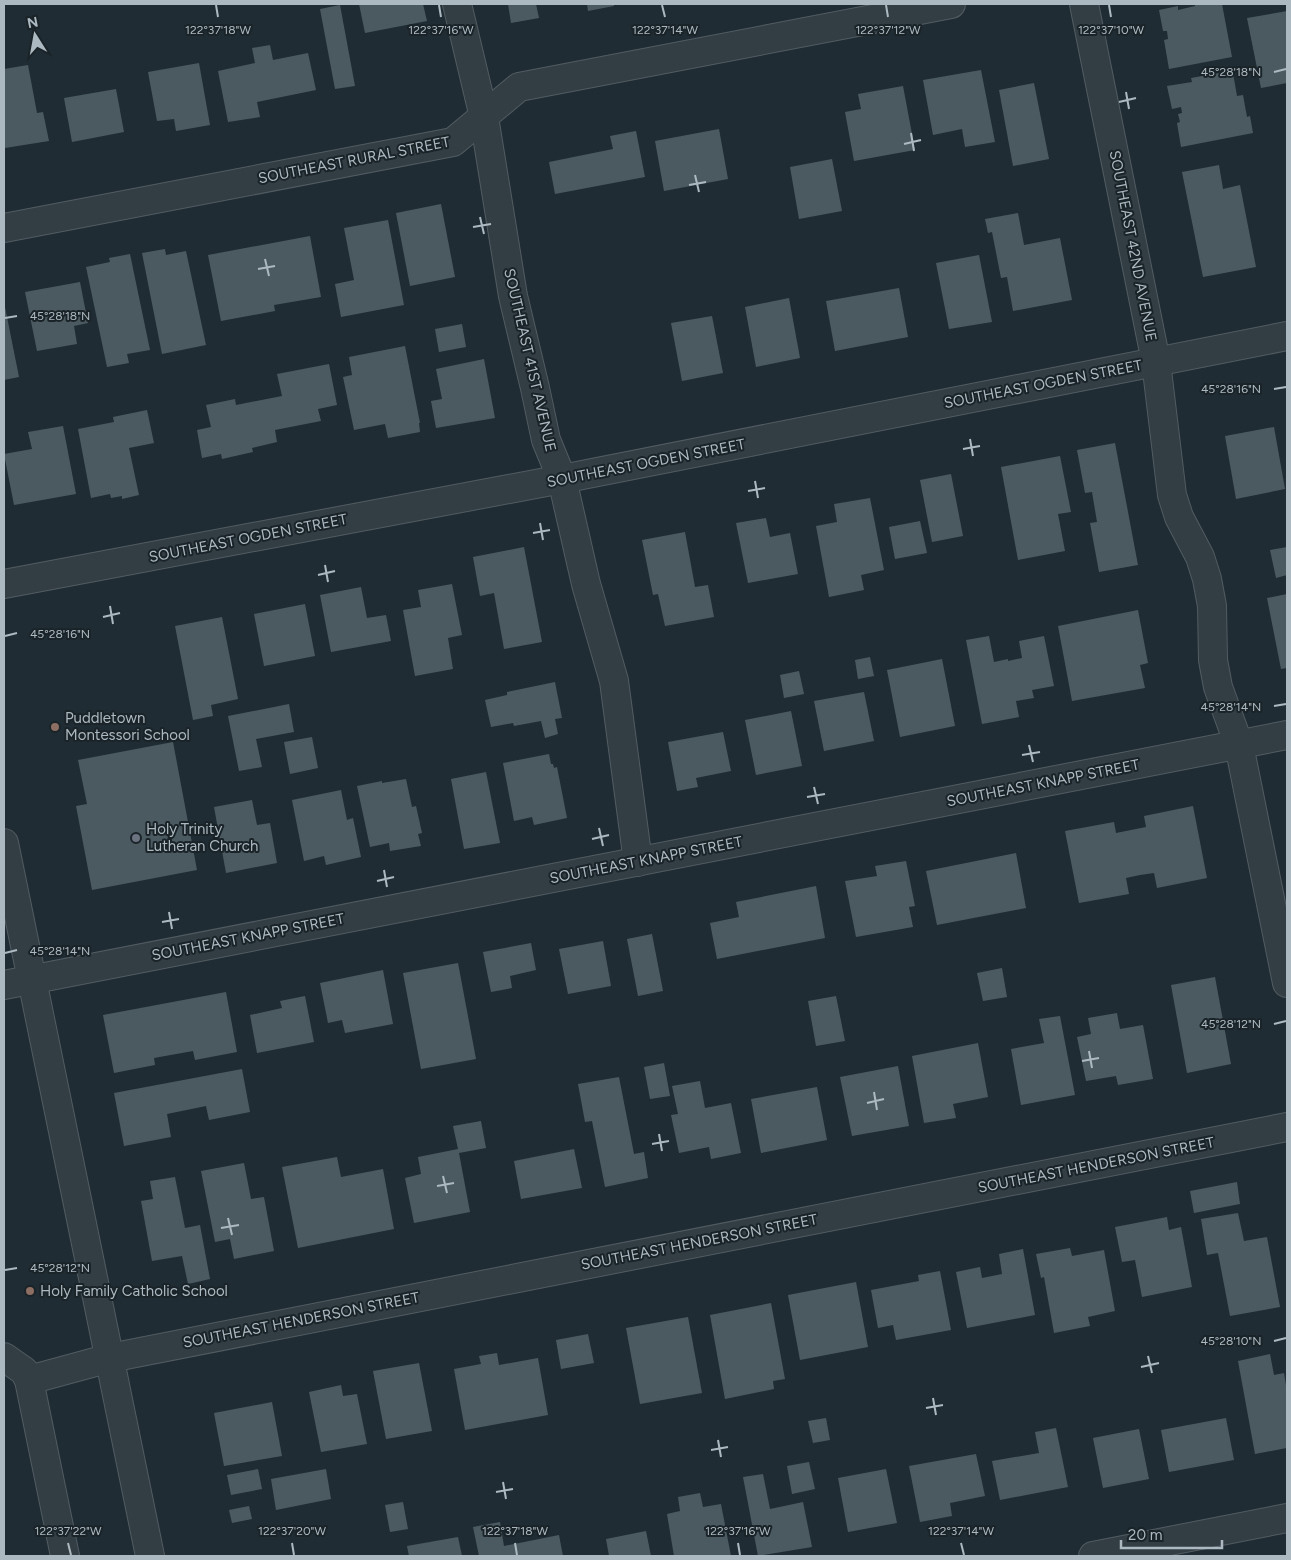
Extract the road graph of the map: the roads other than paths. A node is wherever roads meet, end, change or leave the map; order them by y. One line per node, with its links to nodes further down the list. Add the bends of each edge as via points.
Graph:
1 (456, 4): 4 (street, SOUTHEAST 41ST AVENUE)
2 (951, 4): 4 (street, SOUTHEAST RURAL STREET, via 519,87)
3 (1084, 4): 7 (street, SOUTHEAST 42ND AVENUE)
4 (484, 116): 5 (street, SOUTHEAST RURAL STREET, via 453,142); 8 (street, SOUTHEAST 41ST AVENUE, via 513,296 546,440)
5 (4, 228)
6 (1287, 336): 7 (street, SOUTHEAST OGDEN STREET)
7 (1156, 362): 8 (street, SOUTHEAST OGDEN STREET); 11 (street, SOUTHEAST 42ND AVENUE, via 1172,495 1179,517 1200,557 1206,579 1212,606 1213,660 1218,687)
8 (562, 479): 9 (street, SOUTHEAST OGDEN STREET); 13 (street, SOUTHEAST 41ST AVENUE, via 586,584 614,681)
9 (4, 584)
10 (1287, 735): 11 (street, SOUTHEAST KNAPP STREET)
11 (1239, 745): 13 (street, SOUTHEAST KNAPP STREET); 15 (street, SOUTHEAST 42ND AVENUE)
12 (4, 843): 14 (street)
13 (638, 862): 14 (street, SOUTHEAST KNAPP STREET)
14 (32, 979): 16 (street, SOUTHEAST KNAPP STREET); 19 (street)
15 (1287, 983)
16 (4, 985)
17 (1287, 1127): 19 (street, SOUTHEAST HENDERSON STREET)
18 (4, 1357): 20 (street, via 24,1372)
19 (110, 1358): 20 (street, SOUTHEAST HENDERSON STREET); 23 (street)
20 (29, 1380): 22 (street)
21 (1287, 1518): 24 (street)
22 (65, 1556)
23 (150, 1556)
24 (1093, 1556)

